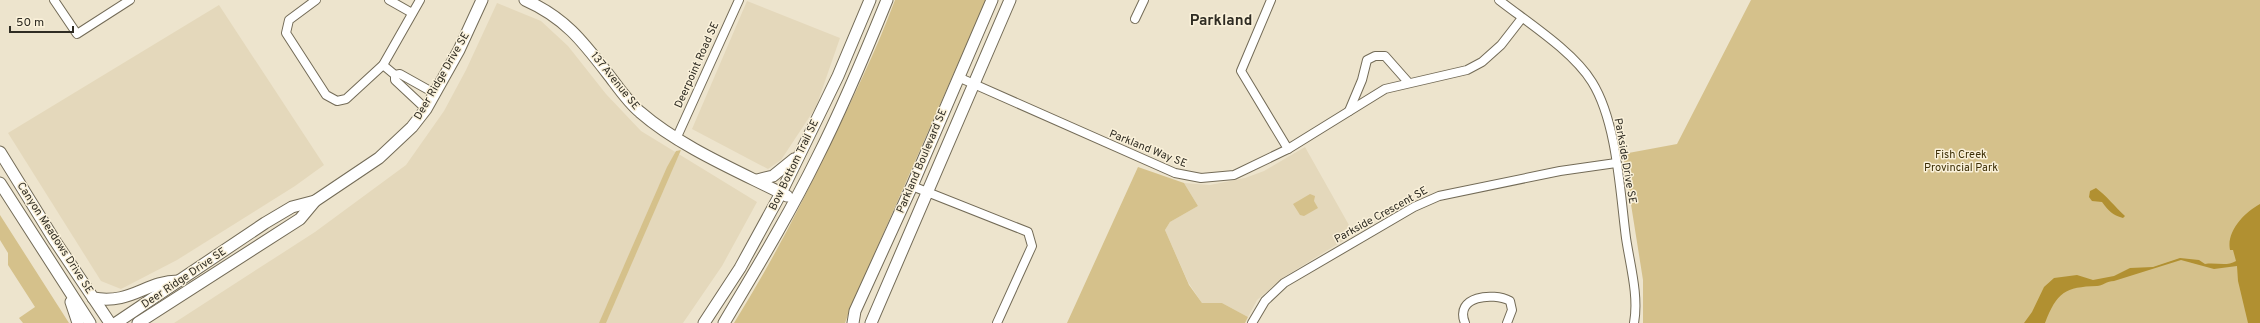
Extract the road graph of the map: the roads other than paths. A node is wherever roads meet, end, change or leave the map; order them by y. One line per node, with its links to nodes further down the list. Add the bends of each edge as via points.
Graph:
1 (54, 0): 2 (street, via 77,34)
2 (130, 0)
3 (316, 0): 19 (street, via 289,20 286,33 326,96 337,101 346,99)
4 (389, 0): 16 (street)
5 (420, 0): 16 (street)
6 (482, 0): 24 (street, Deer Ridge Drive SE, via 459,50)
7 (525, 0): 27 (street, 137 Avenue SE, via 543,8 567,25 639,111)
8 (738, 0): 27 (street, Deerpoint Road SE)
9 (870, 0): 30 (street, Bow Bottom Trail SE, via 838,76)
10 (887, 0): 37 (street, Bow Bottom Trail SE, via 845,101)
11 (992, 0): 21 (street, Parkland Boulevard SE)
12 (1010, 0): 23 (street, Parkland Boulevard SE)
13 (1144, 0): 18 (street)
14 (1271, 0): 28 (street, via 1241,71)
15 (1499, 0): 17 (street, Parkside Drive SE)
16 (412, 13): 19 (street)
17 (1522, 18): 22 (street, Parkland Way SE, via 1501,45 1482,62 1467,70); 31 (street, Parkside Drive SE, via 1576,62 1592,82 1604,108)
18 (1135, 19)
19 (383, 65): 20 (street)
20 (395, 74): 24 (street, via 400,74); 25 (street, via 395,80)
21 (958, 78): 23 (street, Parkland Way SE); 34 (street, Parkland Boulevard SE)
22 (1408, 82): 26 (street, Parkland Way SE, via 1385,89); 26 (street, via 1384,56 1375,56 1367,60)
23 (974, 85): 28 (street, Parkland Way SE, via 1160,168 1189,177 1234,175); 36 (street, Parkland Boulevard SE)
24 (434, 93): 25 (street, Deer Ridge Drive SE)
25 (426, 109): 38 (street, Deer Ridge Drive SE, via 412,127 379,158)
26 (1349, 111): 28 (street, Parkland Way SE)
27 (676, 139): 32 (street, 137 Avenue SE)
28 (1288, 149)
29 (0, 152): 41 (street, Canyon Meadows Drive SE)
30 (799, 154): 32 (street, via 773,176); 35 (street, Bow Bottom Trail SE)
31 (1616, 163): 52 (street, Parkside Crescent SE, via 1560,171 1439,196 1414,207 1284,282 1265,301); 55 (street, Parkside Drive SE, via 1634,292)
32 (757, 180): 35 (street, 137 Avenue SE)
33 (0, 184): 39 (street, Canyon Meadows Drive SE)
34 (912, 186): 36 (street); 49 (street, Parkland Boulevard SE, via 855,311)
35 (781, 193): 37 (street, 137 Avenue SE); 47 (street, Bow Bottom Trail SE, via 740,268)
36 (926, 193): 50 (street, Parkland Boulevard SE); 51 (street, via 1028,232 1032,246)
37 (795, 200): 48 (street, Bow Bottom Trail SE)
38 (315, 201): 40 (street, Deer Ridge Drive SE, via 292,207 278,215); 46 (street, Deer Ridge Drive SE, via 300,219)
39 (58, 273): 42 (street); 43 (street, Canyon Meadows Drive SE)
40 (179, 281): 41 (street, via 166,281 132,296 110,301); 45 (street, Deer Ridge Drive SE)
41 (93, 298): 44 (street, Canyon Meadows Drive SE)
42 (78, 323)
43 (90, 323)
44 (110, 323)
45 (116, 323)
46 (139, 323)
47 (704, 323)
48 (724, 323)
49 (852, 323)
50 (871, 323)
51 (997, 323)
52 (1252, 323)
53 (1465, 323): 54 (street, via 1462,315 1464,307 1470,301 1491,296 1510,301 1512,310)
54 (1507, 323)
55 (1634, 323)

